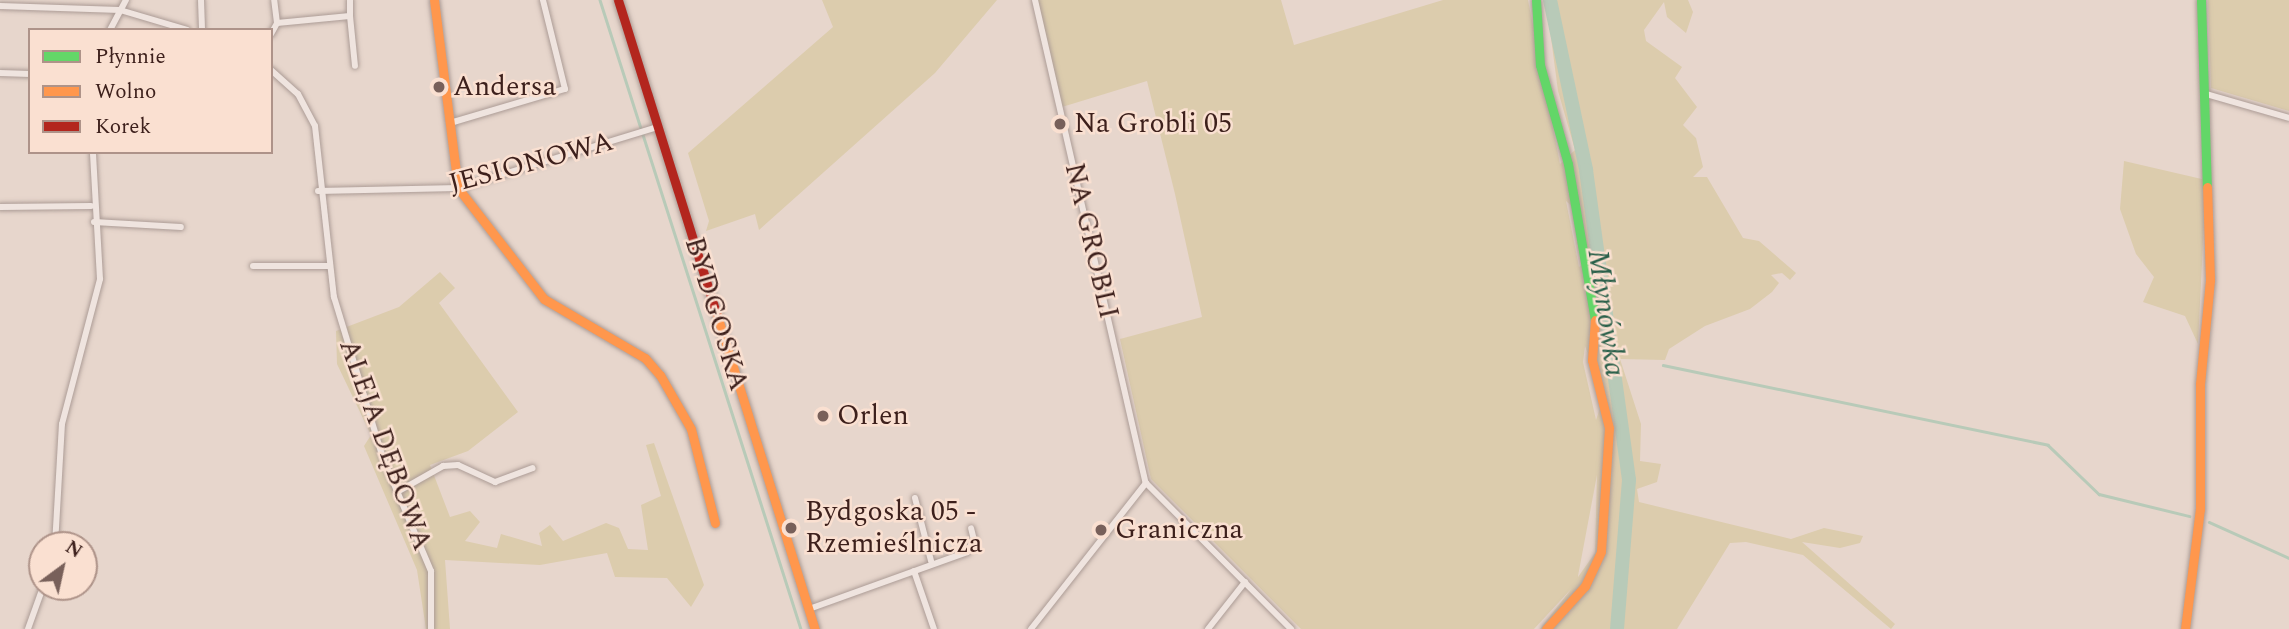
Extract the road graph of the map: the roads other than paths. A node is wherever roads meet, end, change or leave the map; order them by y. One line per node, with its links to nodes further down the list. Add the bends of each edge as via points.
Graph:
1 (126, 0): 12 (street)
2 (201, 0): 17 (street)
3 (274, 0): 14 (street)
4 (350, 0): 13 (street)
5 (434, 0): 25 (street)
6 (543, 0): 25 (street, via 565,89)
7 (618, 0): 26 (street, BYDGOSKA)
8 (1035, 0): 37 (street, NA GROBLI)
9 (1536, 0): 55 (street, via 1540,65 1568,164 1595,319 1592,360 1609,428 1601,551 1585,586)
10 (2201, 0): 23 (street)
11 (0, 6): 12 (street)
12 (120, 10): 15 (street); 16 (street)
13 (351, 16): 14 (street); 19 (street)
14 (277, 23): 18 (street)
15 (111, 28)
16 (180, 28)
17 (202, 28)
18 (273, 30)
19 (355, 66)
20 (273, 72): 29 (street, ALEJA DĘBOWA, via 298,94 313,119)
21 (0, 73): 22 (street)
22 (28, 74)
23 (2206, 94): 24 (street); 56 (street, via 2210,280 2200,384 2200,509)
24 (2289, 118)
25 (450, 123): 28 (street)
26 (657, 127): 28 (street, JESIONOWA); 47 (street, BYDGOSKA)
27 (93, 154): 30 (street)
28 (458, 188): 29 (street, JESIONOWA); 40 (street, via 544,299 645,358 660,375 691,429)
29 (318, 191): 35 (street, ALEJA DĘBOWA)
30 (92, 206): 31 (street); 32 (street)
31 (0, 207)
32 (94, 222): 33 (street); 42 (street, via 100,279 62,424)
33 (181, 227)
34 (253, 266): 35 (street)
35 (328, 266): 38 (street, ALEJA DĘBOWA, via 345,344)
36 (533, 468): 38 (street, via 495,482 458,465 443,466)
37 (1146, 482): 45 (street); 52 (street)
38 (399, 491): 49 (street, ALEJA DĘBOWA, via 431,570)
39 (915, 498): 43 (street)
40 (715, 523)
41 (971, 528): 43 (street, via 974,540 967,552)
42 (56, 531)
43 (931, 561): 44 (street)
44 (914, 571): 47 (street); 51 (street)
45 (1245, 582): 53 (street); 54 (street)
46 (38, 601): 48 (street)
47 (809, 609): 50 (street, BYDGOSKA)
48 (28, 629)
49 (431, 629)
50 (815, 629)
51 (934, 629)
52 (1031, 629)
53 (1208, 629)
54 (1291, 629)
55 (1546, 629)
56 (2185, 629)

